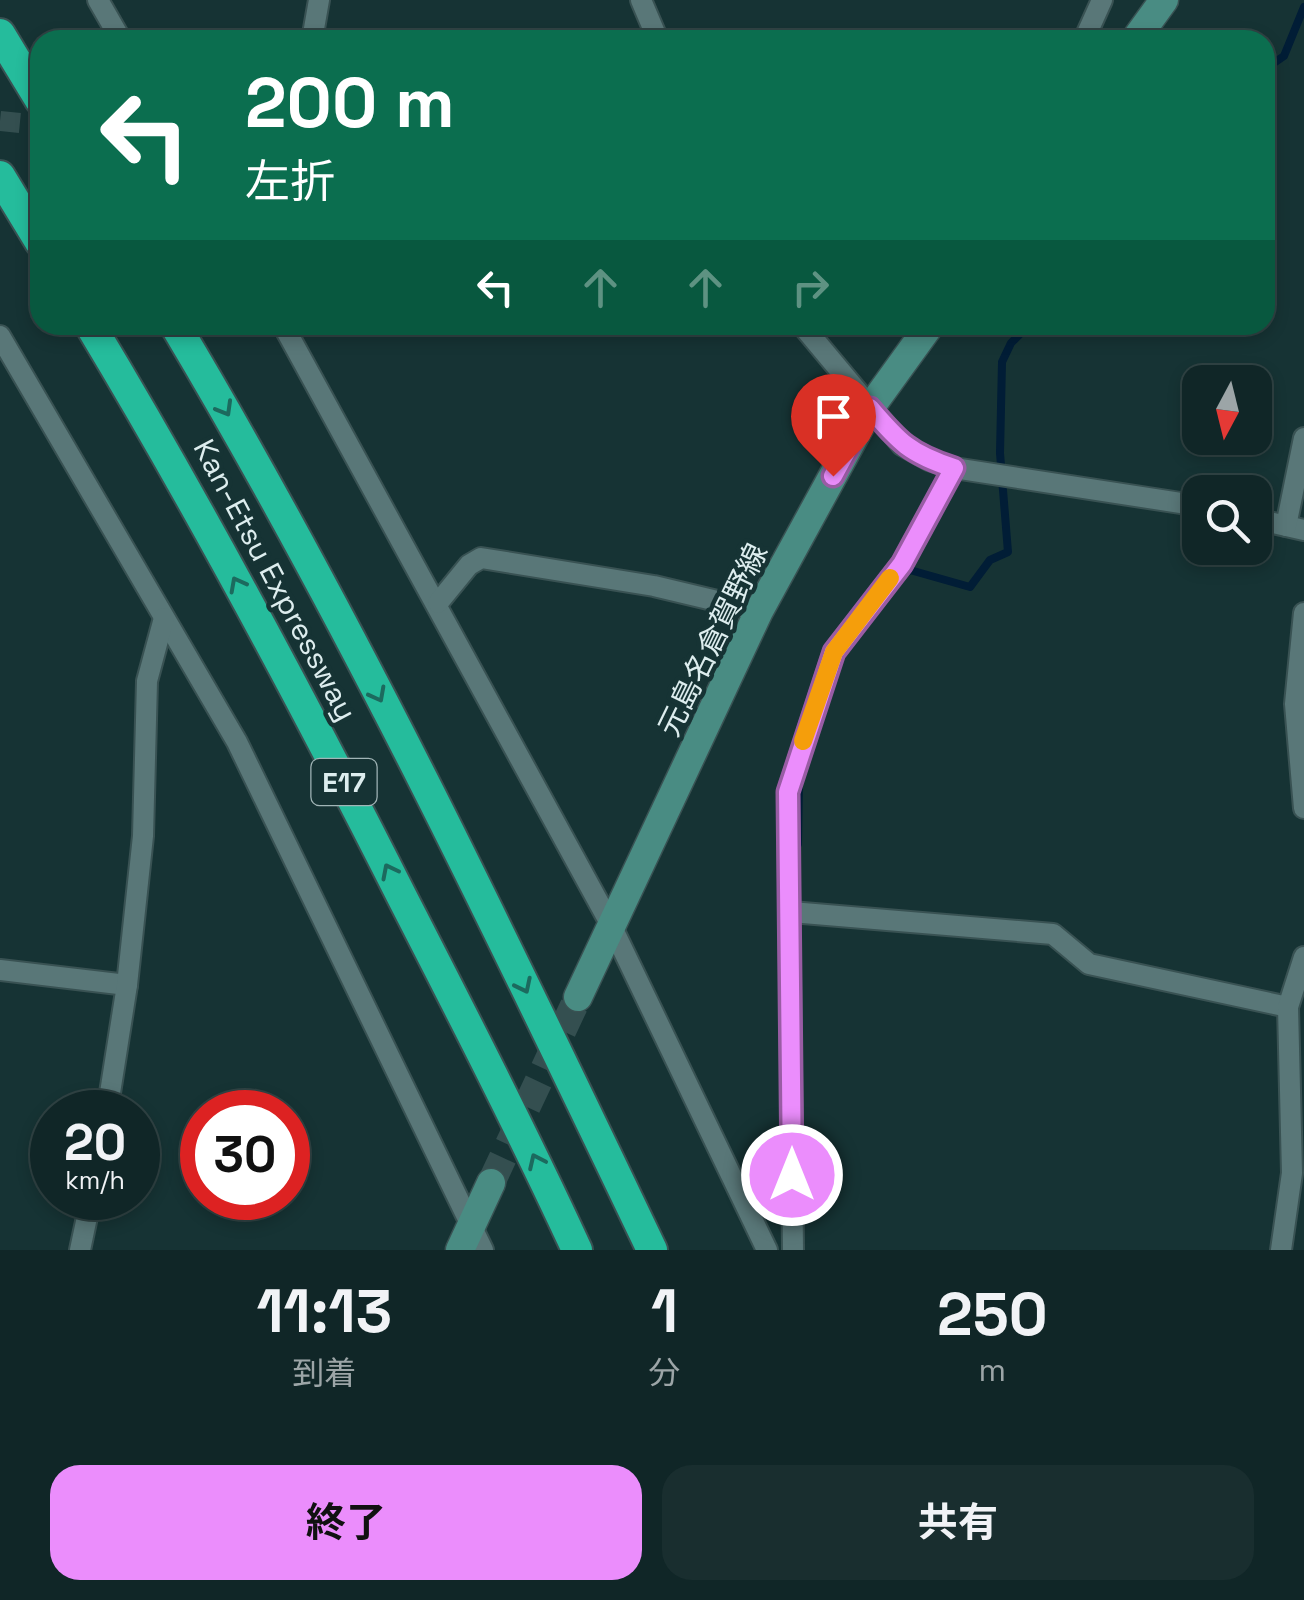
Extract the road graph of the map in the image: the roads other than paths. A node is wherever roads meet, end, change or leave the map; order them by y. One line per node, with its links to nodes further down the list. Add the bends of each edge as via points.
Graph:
1 (98, 0): 6 (street)
2 (319, 0): 7 (street)
3 (641, 0): 8 (street)
4 (1102, 0): 9 (street)
5 (1164, 0): 10 (main road)
6 (115, 30)
7 (314, 30)
8 (654, 30)
9 (1088, 30)
10 (1142, 30)
11 (0, 34): 12 (highway)
12 (30, 84)
13 (0, 176): 14 (highway)
14 (30, 226)
15 (96, 335): 45 (highway, Kan-Etsu Expressway / E17, one-way to 15, via 340,775)
16 (181, 335): 46 (highway, Kan-Etsu Expressway / E17, one-way to 46, via 401,738)
17 (290, 335): 26 (street)
18 (810, 335): 21 (street)
19 (923, 335): 21 (main road, 元島名倉賀野線)
20 (0, 336): 29 (street)
21 (870, 408): 23 (street, via 902,445); 27 (main road, 元島名倉賀野線)
22 (1304, 438): 25 (street)
23 (954, 468): 24 (street); 31 (street, via 902,564 834,652 788,792)
24 (1182, 503)
25 (1295, 528)
26 (438, 603): 27 (street, via 481,558 654,586); 32 (street)
27 (759, 612): 32 (main road, 元島名倉賀野線)
28 (1304, 613): 30 (street, via 1296,704)
29 (164, 618): 35 (street, via 147,681 143,836); 41 (street, via 237,742)
30 (1304, 808)
31 (791, 912): 37 (street, via 1053,934 1090,964); 48 (street)
32 (611, 925): 36 (main road, 元島名倉賀野線); 47 (street)
33 (1304, 957): 37 (street)
34 (0, 970): 35 (street)
35 (127, 985): 38 (street)
36 (578, 997)
37 (1288, 1007): 49 (street, via 1292,1173)
38 (110, 1090)
39 (491, 1183): 41 (main road)
40 (86, 1220): 42 (street)
41 (472, 1224): 43 (main road); 44 (street)
42 (80, 1250)
43 (460, 1250)
44 (483, 1250)
45 (577, 1250)
46 (652, 1250)
47 (767, 1250)
48 (792, 1250)
49 (1281, 1250)

